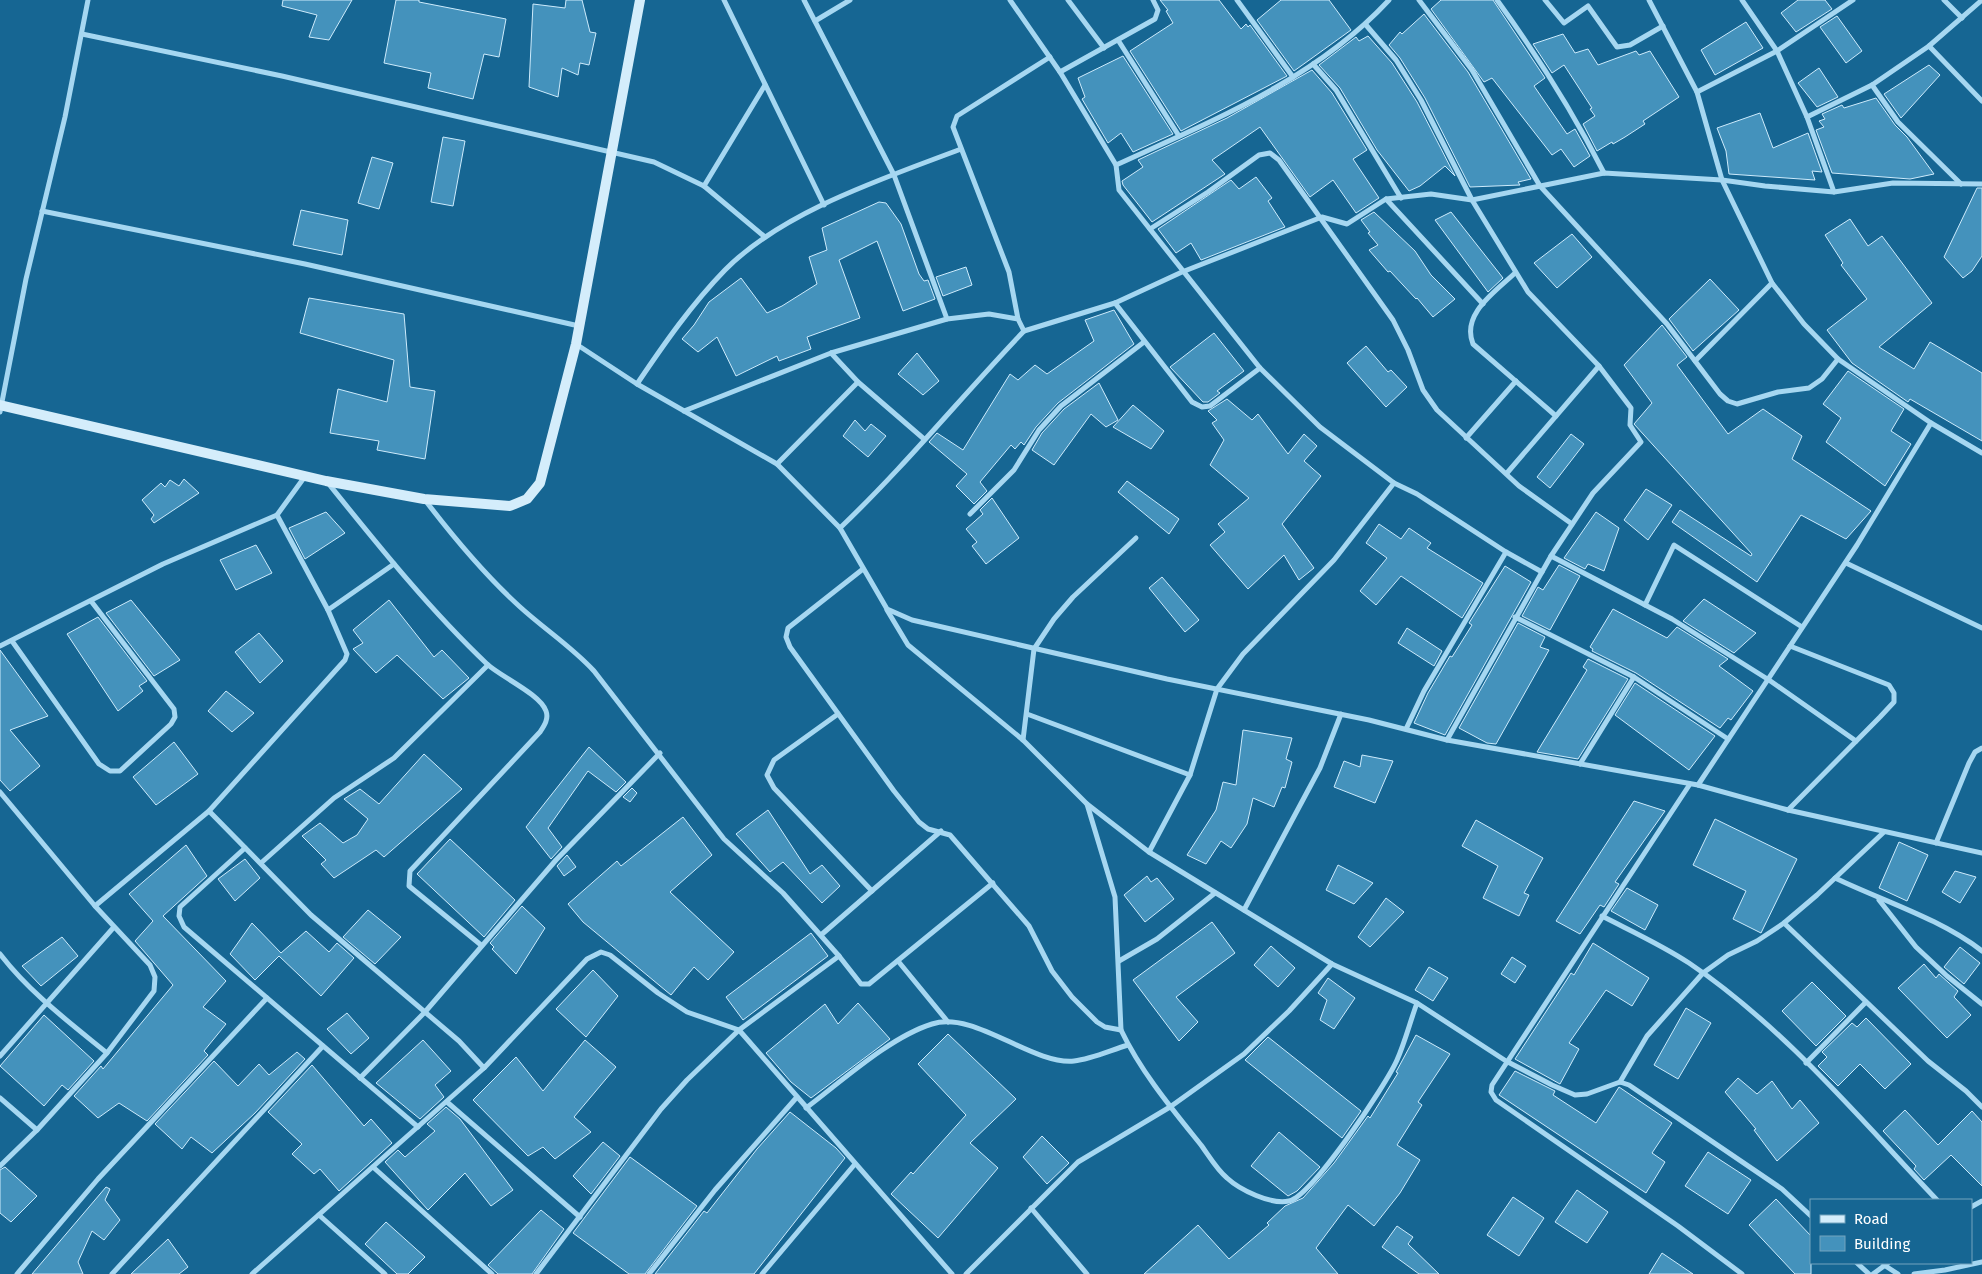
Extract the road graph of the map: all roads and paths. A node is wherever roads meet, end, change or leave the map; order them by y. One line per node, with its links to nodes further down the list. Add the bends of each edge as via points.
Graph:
1 (88, 0): 23 (street)
2 (640, 0): 39 (street)
3 (724, 0): 32 (street)
4 (804, 0): 20 (street)
5 (850, 0): 20 (street)
6 (1010, 0): 28 (street)
7 (1068, 0): 26 (street)
8 (1153, 0): 24 (street, via 1158,10 1155,19)
9 (1237, 0): 31 (street)
10 (1389, 0): 21 (street)
11 (1419, 0): 47 (street, via 1472,70)
12 (1496, 0): 41 (street, via 1545,68)
13 (1545, 0): 22 (street, via 1564,23 1588,6 1617,47 1630,45)
14 (1650, 0): 22 (street)
15 (1742, 0): 27 (street)
16 (1851, 0): 27 (street)
17 (1944, 0): 19 (street)
18 (1981, 4): 19 (street)
19 (1962, 18): 25 (street)
20 (815, 21): 42 (street)
21 (1366, 25): 29 (street); 51 (street, via 1396,60 1421,100)
22 (1663, 26): 34 (street)
23 (82, 34): 39 (street); 53 (street)
24 (1118, 40): 26 (street); 37 (street)
25 (1929, 46): 33 (street); 35 (street)
26 (1104, 48): 30 (street)
27 (1776, 51): 34 (street); 36 (street)
28 (1050, 57): 30 (street); 38 (street, via 957,116 953,126)
29 (1313, 64): 31 (street); 49 (street, via 1336,90)
30 (1060, 72): 40 (street)
31 (1293, 77): 37 (street)
32 (765, 85): 46 (street); 52 (street)
33 (1872, 85): 36 (street); 44 (street, via 1898,122)
34 (1697, 92): 43 (street)
35 (1982, 101)
36 (1807, 117): 48 (street)
37 (1179, 136): 40 (street)
38 (961, 149): 42 (street); 63 (street, via 1009,272)
39 (612, 151): 46 (street, via 654,162); 64 (street)
40 (1116, 165): 55 (street, via 1119,190)
41 (1604, 173): 43 (street); 47 (street)
42 (894, 175): 52 (street); 62 (street)
43 (1722, 180): 48 (street); 59 (street)
44 (1961, 184): 45 (street); 48 (street, via 1894,184)
45 (1982, 184)
46 (704, 186): 56 (street)
47 (1540, 186): 51 (street); 70 (street, via 1667,324)
48 (1834, 192)
49 (1401, 198): 50 (street); 51 (street, via 1431,194)
50 (1386, 199): 54 (street, via 1348,224); 61 (street)
51 (1472, 200): 58 (street)
52 (824, 205): 56 (street)
53 (42, 212): 64 (street, via 306,264); 76 (street)
54 (1322, 217): 55 (street, via 1279,160 1270,153 1259,154); 57 (street); 80 (street, via 1393,320 1423,390 1437,410)
55 (1150, 229): 57 (street)
56 (765, 236): 75 (street, via 726,269 682,320)
57 (1182, 272): 60 (street); 72 (street)
58 (1515, 273): 61 (street); 71 (street, via 1528,292)
59 (1772, 283): 69 (street, via 1804,324); 70 (street)
60 (1115, 303): 65 (street); 66 (street)
61 (1482, 304): 73 (street, via 1471,320 1469,334 1474,344)
62 (947, 319): 63 (street, via 989,314); 68 (street)
63 (1018, 319): 65 (street)
64 (579, 326): 67 (street)
65 (1024, 331): 81 (street)
66 (1144, 342): 72 (street, via 1192,402 1202,407 1210,406); 89 (street, via 1061,406 1040,430 1014,470)
67 (576, 344): 75 (street); 88 (street, via 540,483 527,499 510,506)
68 (832, 353): 74 (street); 77 (street)
69 (1838, 359): 70 (street, via 1822,379 1809,388 1778,392 1738,404 1728,402 1720,394); 79 (street)
70 (1695, 361)
71 (1599, 366): 78 (street); 91 (street, via 1631,408 1630,425 1641,442 1592,493)
72 (1260, 368): 87 (street, via 1320,427)
73 (1516, 381): 78 (street); 80 (street)
74 (858, 382): 81 (street); 83 (street)
75 (637, 384): 77 (street)
76 (1, 408): 85 (street)
77 (684, 410): 83 (street)
78 (1556, 416): 84 (street)
79 (1931, 423): 82 (street); 96 (street)
80 (1466, 438): 84 (street)
81 (924, 439): 92 (street, via 885,485)
82 (1982, 453)
83 (777, 464): 92 (street)
84 (1507, 473): 91 (street, via 1519,486)
85 (307, 475): 86 (street); 90 (street)
86 (326, 481): 88 (street); 97 (street)
87 (1394, 484): 94 (street, via 1417,494); 114 (street, via 1334,560 1243,654)
88 (424, 499): 124 (street, via 462,547 520,607 578,653)
89 (970, 514)
90 (277, 515): 100 (street, via 163,564); 102 (street)
91 (1572, 524): 95 (street)
92 (840, 528): 98 (street)
93 (1136, 538): 110 (street, via 1074,597)
94 (1506, 552): 99 (street); 118 (street, via 1424,691)
95 (1551, 556): 99 (street); 101 (street)
96 (1846, 563): 105 (street); 106 (street)
97 (394, 564): 102 (street); 111 (street)
98 (864, 569): 103 (street); 115 (street, via 788,628 786,637)
99 (1542, 572): 104 (street)
100 (91, 601): 107 (street); 107 (street, via 174,710 171,724 120,770 110,771 99,764)
101 (1645, 605): 105 (street, via 1674,544); 113 (street)
102 (328, 610): 132 (street, via 347,654 345,660)
103 (887, 610): 110 (street, via 912,620); 120 (street, via 908,645)
104 (1515, 617): 112 (street); 121 (street)
105 (1802, 627): 109 (street)
106 (1982, 628)
107 (12, 640): 108 (street)
108 (0, 646)
109 (1790, 646): 113 (street); 122 (street, via 1889,685 1894,693 1894,702)
110 (1034, 649): 114 (street); 116 (street)
111 (488, 665): 139 (street, via 394,758 334,798); 151 (street, via 536,699 546,711 547,721 410,871 408,880 409,886)
112 (1634, 677): 119 (street); 125 (street)
113 (1769, 680): 119 (street); 122 (street)
114 (1217, 689): 117 (street); 126 (street)
115 (838, 714): 133 (street, via 919,822 928,829); 142 (street, via 774,760 767,775 774,788)
116 (1027, 714): 120 (street); 126 (street)
117 (1341, 714): 118 (street); 146 (street, via 1320,768)
118 (1406, 729): 121 (street)
119 (1728, 739): 128 (street)
120 (1024, 740): 130 (street)
121 (1447, 740): 125 (street)
122 (1856, 741): 131 (street)
123 (1982, 748): 135 (street, via 1975,752 1969,763)
124 (660, 753): 150 (street, via 694,804 724,839 783,893); 151 (street, via 556,860)
125 (1580, 764): 127 (street)
126 (1190, 775): 137 (street)
127 (1690, 784): 128 (street); 147 (street)
128 (1698, 785): 131 (street)
129 (0, 792): 145 (street)
130 (1087, 804): 137 (street); 155 (street, via 1115,897)
131 (1788, 810): 134 (street)
132 (209, 811): 136 (street); 145 (street)
133 (941, 831): 141 (street, via 950,835); 142 (street)
134 (1884, 832): 135 (street); 140 (street)
135 (1936, 843): 138 (street)
136 (245, 848): 139 (street); 159 (street, via 180,906 179,916 184,927)
137 (1149, 852): 143 (street)
138 (1982, 853)
139 (261, 863): 164 (street, via 311,915)
140 (1835, 878): 144 (street); 148 (street)
141 (994, 884): 156 (street); 167 (street, via 1029,926 1052,971 1072,997 1097,1022)
142 (872, 891): 150 (street)
143 (1215, 893): 146 (street); 155 (street, via 1157,939)
144 (1878, 898): 152 (street, via 1966,938); 163 (street, via 1916,947)
145 (95, 906): 149 (street)
146 (1244, 910): 157 (street)
147 (1602, 916): 158 (street); 172 (street)
148 (1784, 923): 158 (street); 160 (street)
149 (114, 927): 162 (street); 170 (street, via 150,965 155,977 154,991)
150 (821, 935): 154 (street)
151 (481, 945): 164 (street)
152 (1982, 951)
153 (0, 954): 162 (street)
154 (839, 956): 156 (street, via 865,985); 166 (street)
155 (1119, 960): 167 (street)
156 (898, 961): 165 (street)
157 (1332, 964): 161 (street); 180 (street, via 1244,1054)
158 (1703, 973): 173 (street, via 1766,1024); 176 (street, via 1647,1036)
159 (267, 998): 169 (street); 196 (street, via 98,1179)
160 (1866, 1002): 173 (street); 181 (street)
161 (1417, 1003): 172 (street); 180 (street, via 1396,1061 1371,1104 1353,1131 1292,1200 1278,1202 1248,1191 1226,1178)
162 (47, 1004): 170 (street); 171 (street)
163 (1982, 1004)
164 (425, 1012): 174 (street); 175 (street)
165 (948, 1022): 168 (street, via 1049,1058 1073,1061); 182 (street, via 934,1023 902,1037)
166 (739, 1030): 174 (street, via 687,1012 610,955 601,952 587,959); 177 (street); 192 (street, via 661,1109)
167 (1121, 1030): 168 (street)
168 (1128, 1045): 180 (street)
169 (323, 1046): 175 (street); 197 (street)
170 (107, 1053): 184 (street)
171 (0, 1056)
172 (1506, 1062): 176 (street, via 1575,1095); 207 (street, via 1492,1085 1491,1092 1496,1100)
173 (1806, 1063): 188 (street)
174 (484, 1068): 179 (street)
175 (360, 1078): 183 (street)
176 (1620, 1082): 191 (street, via 1630,1085 1750,1166)
177 (797, 1097): 182 (street); 202 (street, via 715,1190)
178 (0, 1098): 184 (street)
179 (447, 1102): 183 (street); 192 (street)
180 (1170, 1107): 189 (street, via 1078,1162)
181 (1982, 1107)
182 (806, 1108): 185 (street)
183 (418, 1127): 187 (street)
184 (37, 1130): 186 (street)
185 (855, 1164): 203 (street); 204 (street)
186 (0, 1166)
187 (373, 1167): 190 (street); 200 (street)
188 (1936, 1199)
189 (1031, 1208): 205 (street); 206 (street)
190 (319, 1215): 198 (street); 199 (street)
191 (1810, 1215)
192 (580, 1217): 201 (street)
193 (1982, 1262): 211 (street)
194 (1858, 1264): 208 (street)
195 (1886, 1264): 209 (street); 210 (street)
196 (17, 1274)
197 (112, 1274)
198 (252, 1274)
199 (386, 1274)
200 (492, 1274)
201 (536, 1274)
202 (649, 1274)
203 (762, 1274)
204 (952, 1274)
205 (966, 1274)
206 (1087, 1274)
207 (1742, 1274)
208 (1869, 1274)
209 (1873, 1274)
210 (1898, 1274)
211 (1914, 1274)

